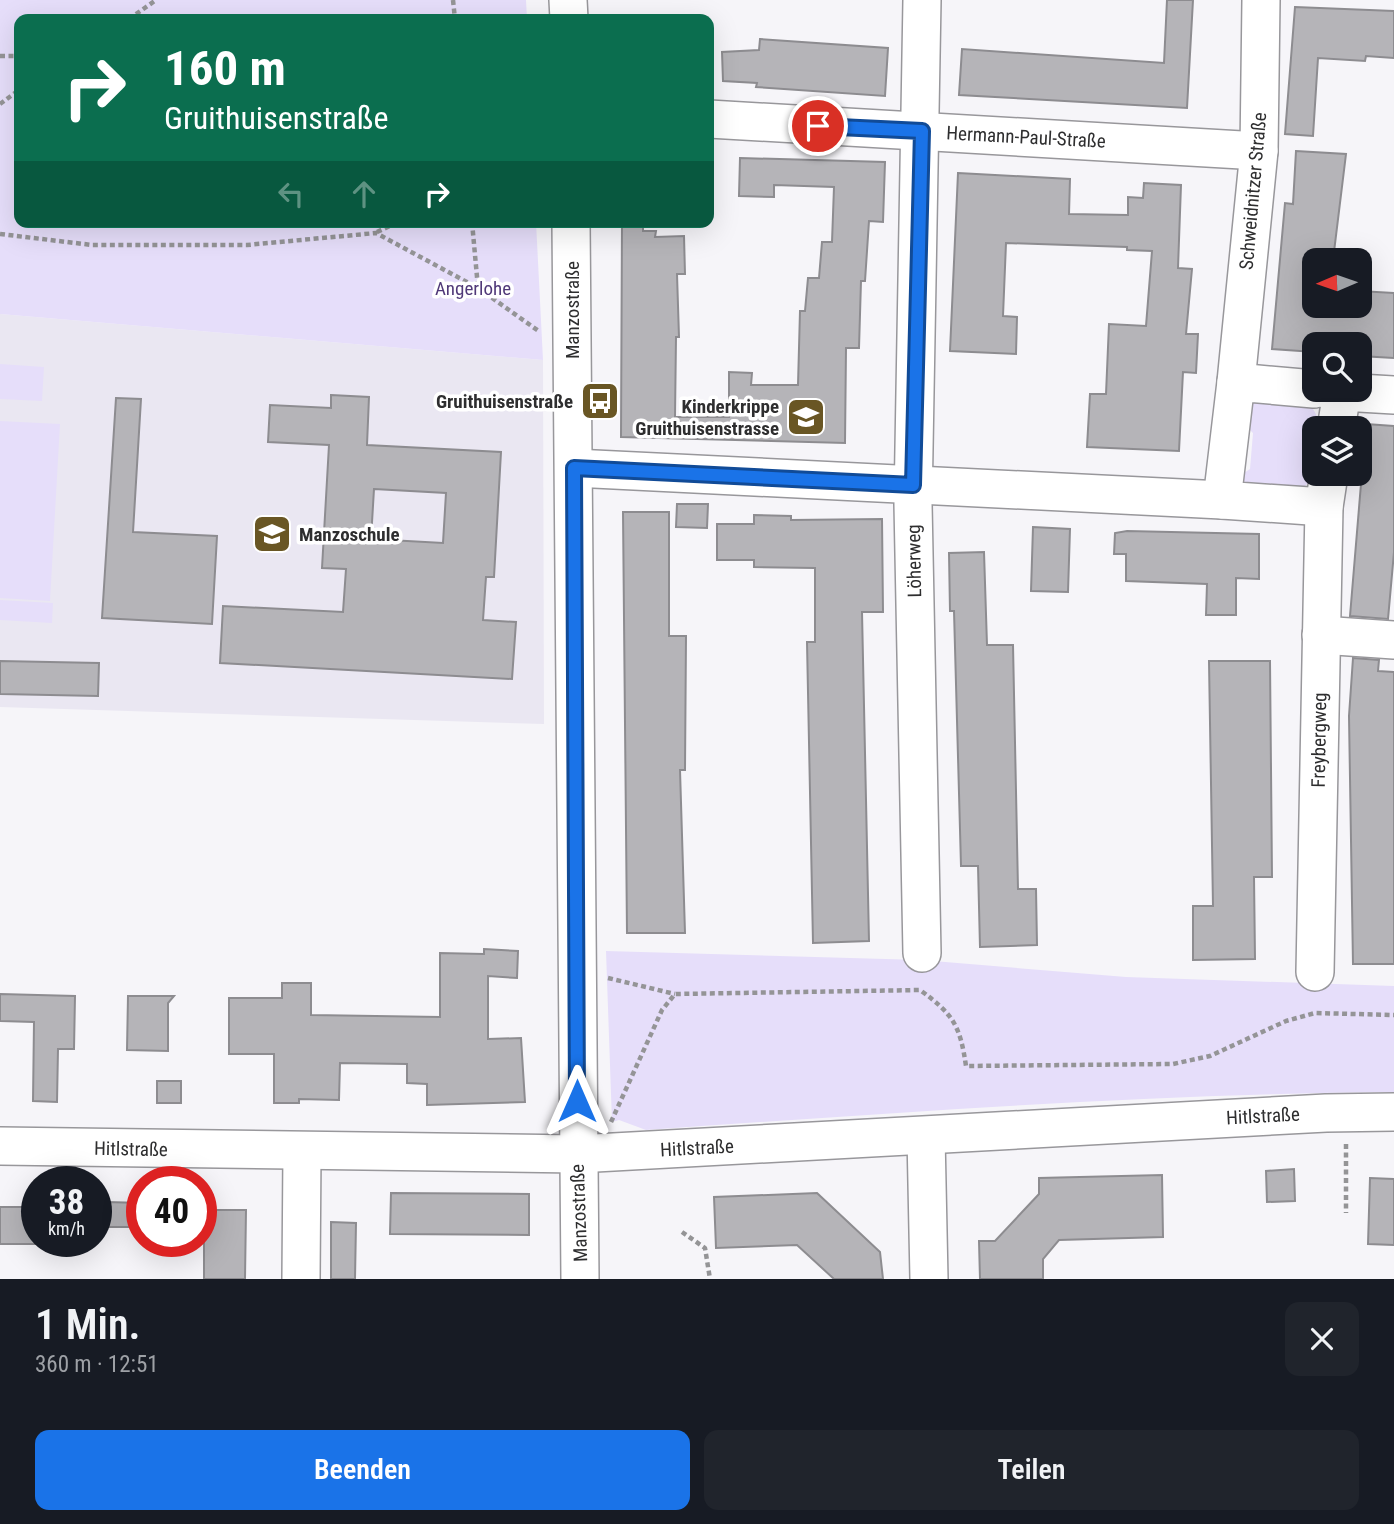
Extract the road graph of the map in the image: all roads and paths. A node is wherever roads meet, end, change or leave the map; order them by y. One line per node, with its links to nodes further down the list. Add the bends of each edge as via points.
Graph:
1 (156, 0): 4 (path)
2 (922, 0): 6 (street, Löherweg)
3 (1261, 0): 7 (street, Schweidnitzer Straße)
4 (137, 14)
5 (714, 119): 6 (street, Hermann-Paul-Straße)
6 (922, 131): 7 (street, Hermann-Paul-Straße); 20 (street, Löherweg)
7 (1259, 151): 15 (street, Schweidnitzer Straße)
8 (386, 228): 11 (path)
9 (473, 228): 13 (path)
10 (572, 228): 14 (street, Manzostraße)
11 (376, 233): 12 (path, via 247,245 92,246); 13 (path)
12 (0, 234)
13 (478, 288): 14 (path)
14 (572, 354): 19 (street, Manzostraße)
15 (1236, 382): 16 (street); 22 (street, Schweidnitzer Straße)
16 (1302, 388)
17 (1372, 393): 18 (street)
18 (1394, 395)
19 (574, 468): 20 (street); 36 (street, Manzostraße)
20 (913, 485): 22 (street); 25 (street, Löherweg)
21 (1326, 491): 22 (street); 23 (street, Freybergweg)
22 (1222, 500)
23 (1321, 635): 24 (street); 26 (street, Freybergweg)
24 (1394, 640)
25 (922, 953)
26 (1315, 972)
27 (598, 976): 28 (path)
28 (676, 994): 29 (path, via 920,990 947,1010 961,1034 966,1066 1173,1064 1210,1056 1286,1021 1315,1013); 32 (path, via 662,1010 612,1122)
29 (1394, 1015)
30 (1394, 1112): 31 (street, Hitlstraße)
31 (1345, 1113): 33 (street, Hitlstraße); 37 (path)
32 (599, 1126)
33 (926, 1136): 36 (street, Hitlstraße); 42 (street)
34 (0, 1146): 35 (street, Hitlstraße)
35 (302, 1152): 36 (street, Hitlstraße); 39 (street)
36 (577, 1154): 40 (street, Manzostraße)
37 (1346, 1213)
38 (682, 1232): 41 (path, via 705,1248)
39 (301, 1279)
40 (580, 1279)
41 (710, 1279)
42 (929, 1279)

